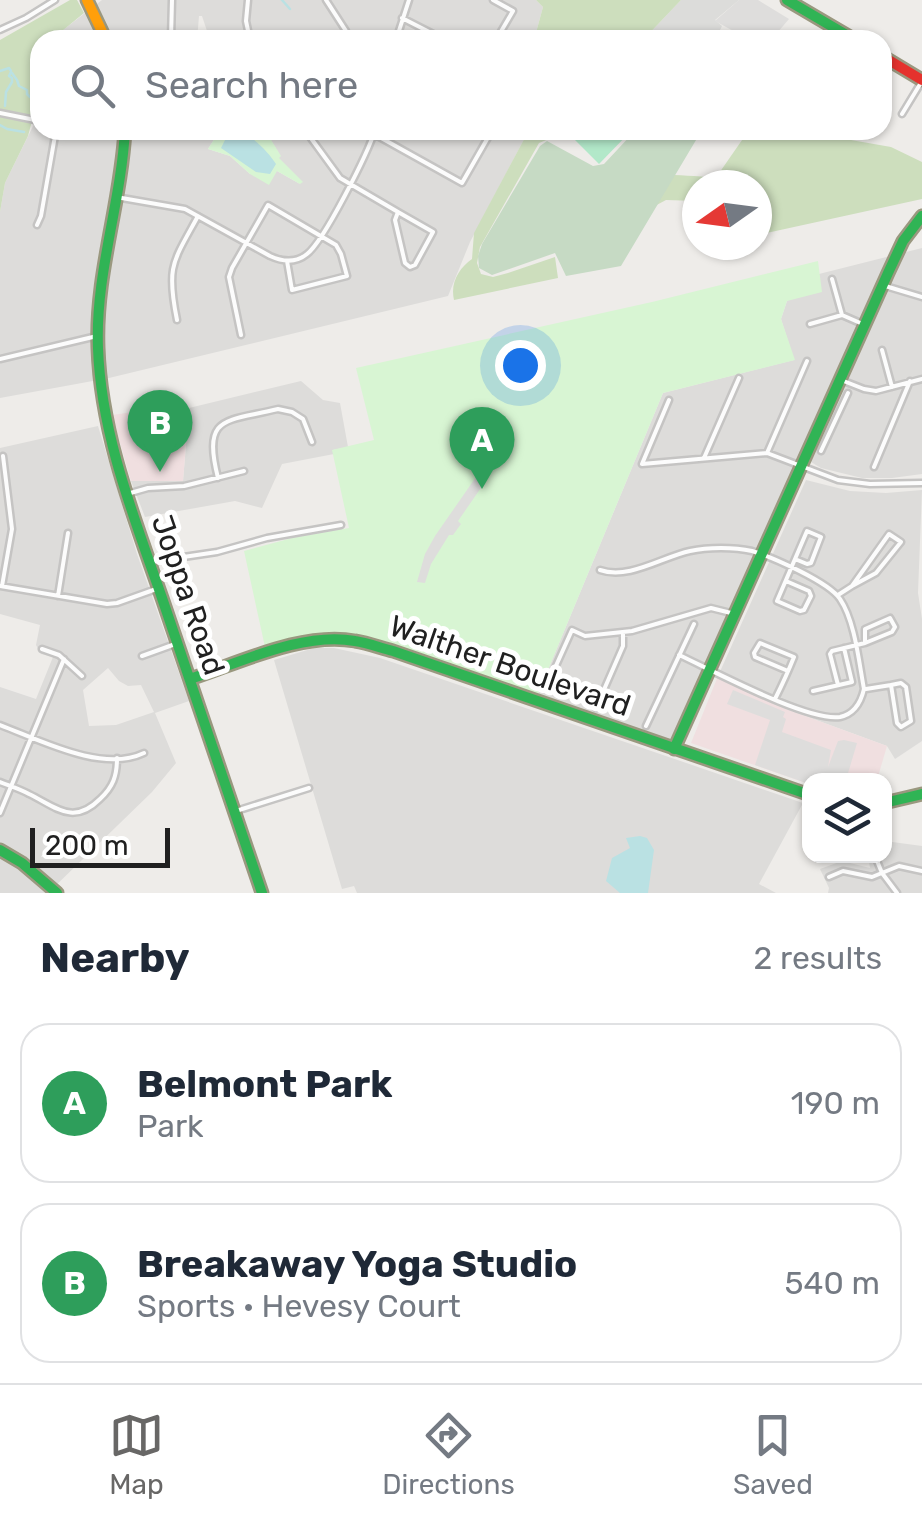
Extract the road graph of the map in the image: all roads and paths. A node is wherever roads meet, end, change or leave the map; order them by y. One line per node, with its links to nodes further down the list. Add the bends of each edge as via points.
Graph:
1 (55, 0): 11 (street)
2 (87, 0): 12 (main road)
3 (164, 0): 9 (street)
4 (248, 0): 14 (street)
5 (326, 0): 15 (street)
6 (409, 0): 10 (street)
7 (493, 0): 18 (street, via 513,11)
8 (787, 0): 19 (main road)
9 (172, 3): 13 (street)
10 (402, 18): 16 (street); 17 (street)
11 (0, 30)
12 (101, 30)
13 (171, 30)
14 (248, 30)
15 (345, 30)
16 (399, 30)
17 (425, 30)
18 (502, 30)
19 (838, 30)
20 (892, 62): 21 (main road)
21 (922, 81): 23 (street)
22 (0, 113): 24 (street)
23 (902, 114)
24 (30, 119)
25 (54, 140): 36 (street)
26 (124, 140): 32 (main road, Joppa Road)
27 (311, 140): 31 (street, via 332,172)
28 (371, 140): 31 (street)
29 (388, 140): 30 (street, via 462,183)
30 (487, 140)
31 (350, 184): 33 (street); 37 (street)
32 (116, 197): 34 (street); 48 (main road, Joppa Road)
33 (398, 212): 33 (street, via 433,232 414,266 405,263)
34 (198, 216): 38 (street); 44 (street, via 172,270)
35 (922, 216): 41 (main road)
36 (36, 224)
37 (321, 235): 38 (street, via 268,205); 39 (street, via 305,256); 39 (street, via 339,250 347,276 292,290)
38 (246, 243): 39 (street); 47 (street, via 229,277)
39 (287, 261)
40 (832, 279): 43 (street)
41 (882, 285): 42 (street); 46 (main road)
42 (922, 297)
43 (842, 315): 45 (street); 46 (street)
44 (177, 320)
45 (810, 324)
46 (865, 325): 54 (main road)
47 (240, 335)
48 (97, 336): 50 (street); 70 (main road, Joppa Road, via 108,429)
49 (882, 350): 56 (street)
50 (0, 359)
51 (807, 361): 62 (street)
52 (739, 378): 64 (street)
53 (922, 379): 55 (street)
54 (840, 380): 56 (street, via 873,392); 59 (main road)
55 (910, 381): 56 (street); 65 (street)
56 (892, 386)
57 (848, 393): 59 (street)
58 (668, 400): 64 (street, via 642,464)
59 (826, 426): 61 (street); 66 (main road)
60 (312, 442): 68 (street, via 302,419 285,410 226,422 212,441)
61 (822, 450)
62 (767, 453): 64 (street); 66 (street)
63 (3, 456): 79 (street, via 12,529)
64 (704, 458)
65 (874, 467)
66 (800, 468): 69 (street, via 858,483); 73 (main road)
67 (244, 471): 68 (street)
68 (218, 478): 70 (street)
69 (922, 482)
70 (127, 494): 75 (main road, Joppa Road)
71 (341, 525): 75 (street)
72 (68, 533): 82 (street)
73 (762, 554): 76 (street); 77 (street, via 696,550 628,570); 84 (main road)
74 (795, 559): 74 (street, via 811,563 821,537 807,531); 76 (street)
75 (150, 562): 81 (main road, Joppa Road)
76 (791, 568): 78 (street); 83 (street)
77 (600, 570)
78 (786, 581): 78 (street, via 778,601 804,610 809,591)
79 (1, 586): 82 (street)
80 (852, 586): 80 (street, via 876,574 901,542 889,534); 83 (street)
81 (159, 588): 82 (street, via 113,604); 87 (main road, Joppa Road)
82 (58, 596)
83 (838, 596): 89 (street)
84 (735, 614): 86 (street, via 711,608); 95 (main road)
85 (694, 624): 92 (street)
86 (623, 632): 101 (street, via 584,636 572,630); 105 (street)
87 (178, 643): 93 (street); 98 (main road, Joppa Road)
88 (865, 644): 88 (street, via 892,632 891,619 865,630); 89 (street)
89 (855, 646): 90 (street); 102 (street)
90 (844, 648): 100 (street, via 830,654); 100 (street, via 852,682)
91 (42, 650): 94 (street)
92 (680, 655): 95 (street); 107 (street)
93 (142, 656)
94 (64, 659): 97 (street); 108 (street)
95 (710, 669): 104 (street); 109 (main road)
96 (788, 671): 96 (street, via 794,658 757,646 756,657); 104 (street)
97 (82, 676)
98 (190, 679): 109 (main road, Walther Boulevard, via 298,644 353,640); 118 (main road, Joppa Road)
99 (891, 684): 99 (street, via 897,723 903,727 912,721 906,687); 102 (street)
100 (838, 686): 103 (street)
101 (546, 688)
102 (864, 689): 104 (street, via 858,705 839,717)
103 (813, 691)
104 (774, 700)
105 (596, 708)
106 (0, 724): 108 (street)
107 (646, 726)
108 (31, 737): 111 (street, via 74,754); 113 (street)
109 (674, 749): 115 (main road, Walther Boulevard)
110 (144, 753): 111 (street)
111 (118, 758): 113 (street, via 109,790 80,812 65,812)
112 (0, 782): 113 (street)
113 (11, 786): 119 (street)
114 (310, 788): 118 (street)
115 (802, 792)
116 (922, 794): 117 (main road)
117 (892, 801)
118 (236, 811): 126 (main road, Joppa Road)
119 (0, 813)
120 (0, 850): 125 (main road)
121 (878, 863): 123 (street)
122 (922, 872): 123 (street, via 899,866)
123 (882, 873): 124 (street); 127 (street)
124 (830, 877)
125 (57, 893)
126 (262, 893)
127 (896, 893)

